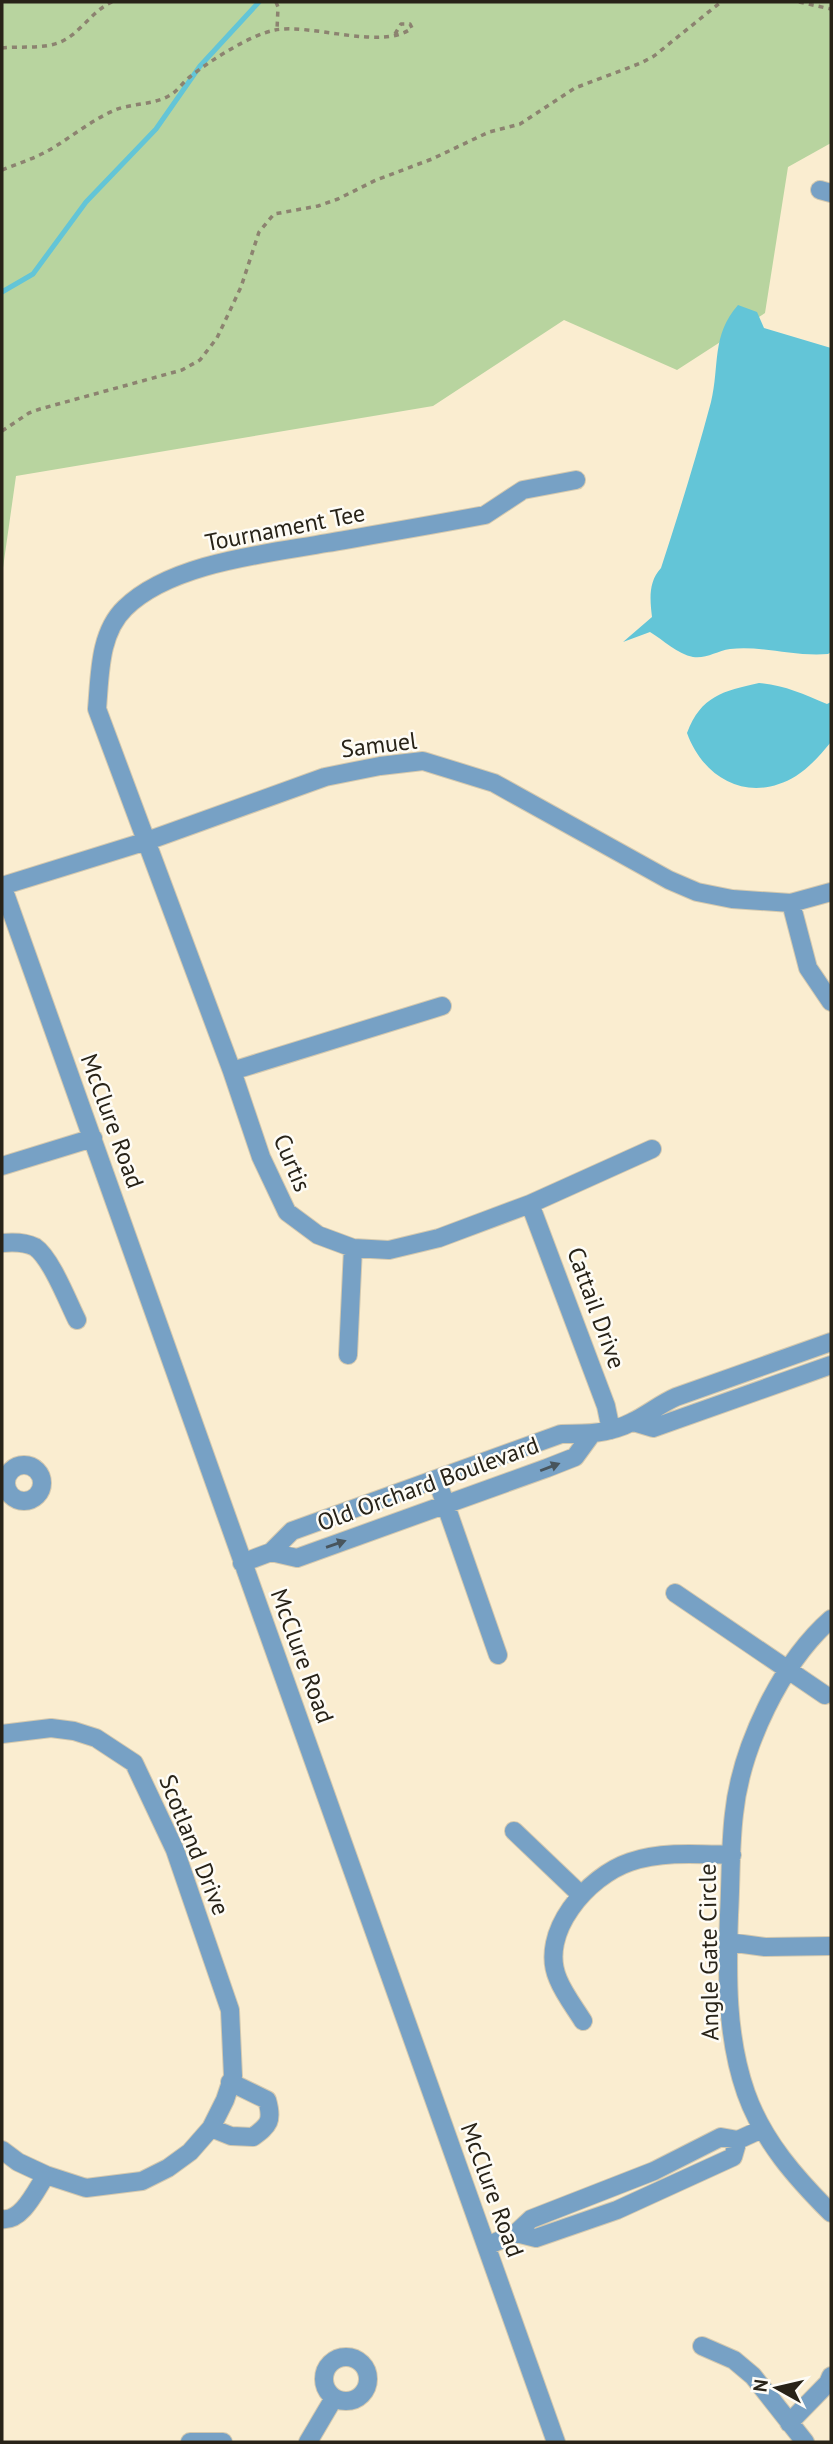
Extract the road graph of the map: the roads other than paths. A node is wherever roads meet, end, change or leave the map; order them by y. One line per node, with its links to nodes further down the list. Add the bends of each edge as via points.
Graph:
1 (576, 480): 2 (street, Tournament Tee, via 523,491 485,515 215,563 154,587 124,608 101,655 97,709)
2 (147, 841): 3 (street, Samuel); 5 (street, Samuel, via 325,777 423,761 494,783 697,892); 8 (street, Curtis)
3 (2, 886): 9 (street, McClure Road)
4 (831, 892): 5 (street, Samuel)
5 (791, 903): 6 (street, via 808,968)
6 (831, 1002)
7 (442, 1006): 8 (street)
8 (232, 1071): 14 (street, Curtis, via 261,1157 287,1212 318,1235)
9 (93, 1138): 11 (street); 25 (street, McClure Road)
10 (652, 1149): 12 (street, Curtis)
11 (2, 1166)
12 (530, 1204): 14 (street, Curtis, via 439,1238 389,1250); 20 (street, Cattail Drive)
13 (2, 1243): 15 (street, via 34,1247 45,1258)
14 (353, 1248): 17 (street)
15 (77, 1320)
16 (831, 1342): 19 (street, Old Orchard Boulevard, via 676,1397)
17 (348, 1355)
18 (831, 1365): 19 (street, Old Orchard Boulevard, via 653,1428)
19 (633, 1422): 20 (street, Old Orchard Boulevard)
20 (611, 1430): 21 (street, Old Orchard Boulevard)
21 (591, 1435): 22 (street, Old Orchard Boulevard, via 561,1434); 23 (street, Old Orchard Boulevard, one-way to 21, via 575,1457)
22 (437, 1480): 23 (street); 24 (street, Old Orchard Boulevard, via 292,1531)
23 (446, 1505): 24 (street, Old Orchard Boulevard, one-way to 23, via 297,1558); 28 (street)
24 (271, 1552): 25 (street, Old Orchard Boulevard)
25 (243, 1563): 45 (street, McClure Road)
26 (676, 1593): 29 (street)
27 (831, 1619): 29 (street, Angle Gate Circle)
28 (498, 1655)
29 (788, 1670): 30 (street); 33 (street, Angle Gate Circle, via 765,1712 741,1777)
30 (825, 1695)
31 (2, 1734): 38 (street, Scotland Drive, via 51,1728 74,1731 96,1738 134,1763 175,1850 230,2010)
32 (514, 1831): 34 (street)
33 (732, 1855): 34 (street, via 628,1862); 35 (street, Angle Gate Circle)
34 (580, 1894): 37 (street, via 561,1923 554,1947 557,1977)
35 (728, 1942): 36 (street, via 765,1947); 40 (street, Angle Gate Circle, via 735,2055)
36 (831, 1946)
37 (583, 2021)
38 (230, 2082): 39 (street, Scotland Drive); 39 (street, via 267,2100 271,2114 267,2127 253,2137 231,2136)
39 (211, 2128): 42 (street, Scotland Drive, via 190,2152 142,2181 86,2188)
40 (762, 2129): 43 (street, Angle Gate Circle, via 795,2177); 45 (street, via 738,2140 721,2137 654,2171 531,2219 516,2233)
41 (2, 2150): 42 (street, Scotland Drive)
42 (46, 2175): 44 (street, via 18,2214)
43 (831, 2213)
44 (2, 2218)
45 (487, 2246): 53 (street, McClure Road)
46 (702, 2346): 49 (street, via 734,2360 754,2376)
47 (831, 2376): 49 (street)
48 (334, 2398): 52 (street)
49 (789, 2423): 54 (street)
50 (190, 2442): 51 (street)
51 (223, 2442)
52 (308, 2442)
53 (556, 2442)
54 (804, 2442)

